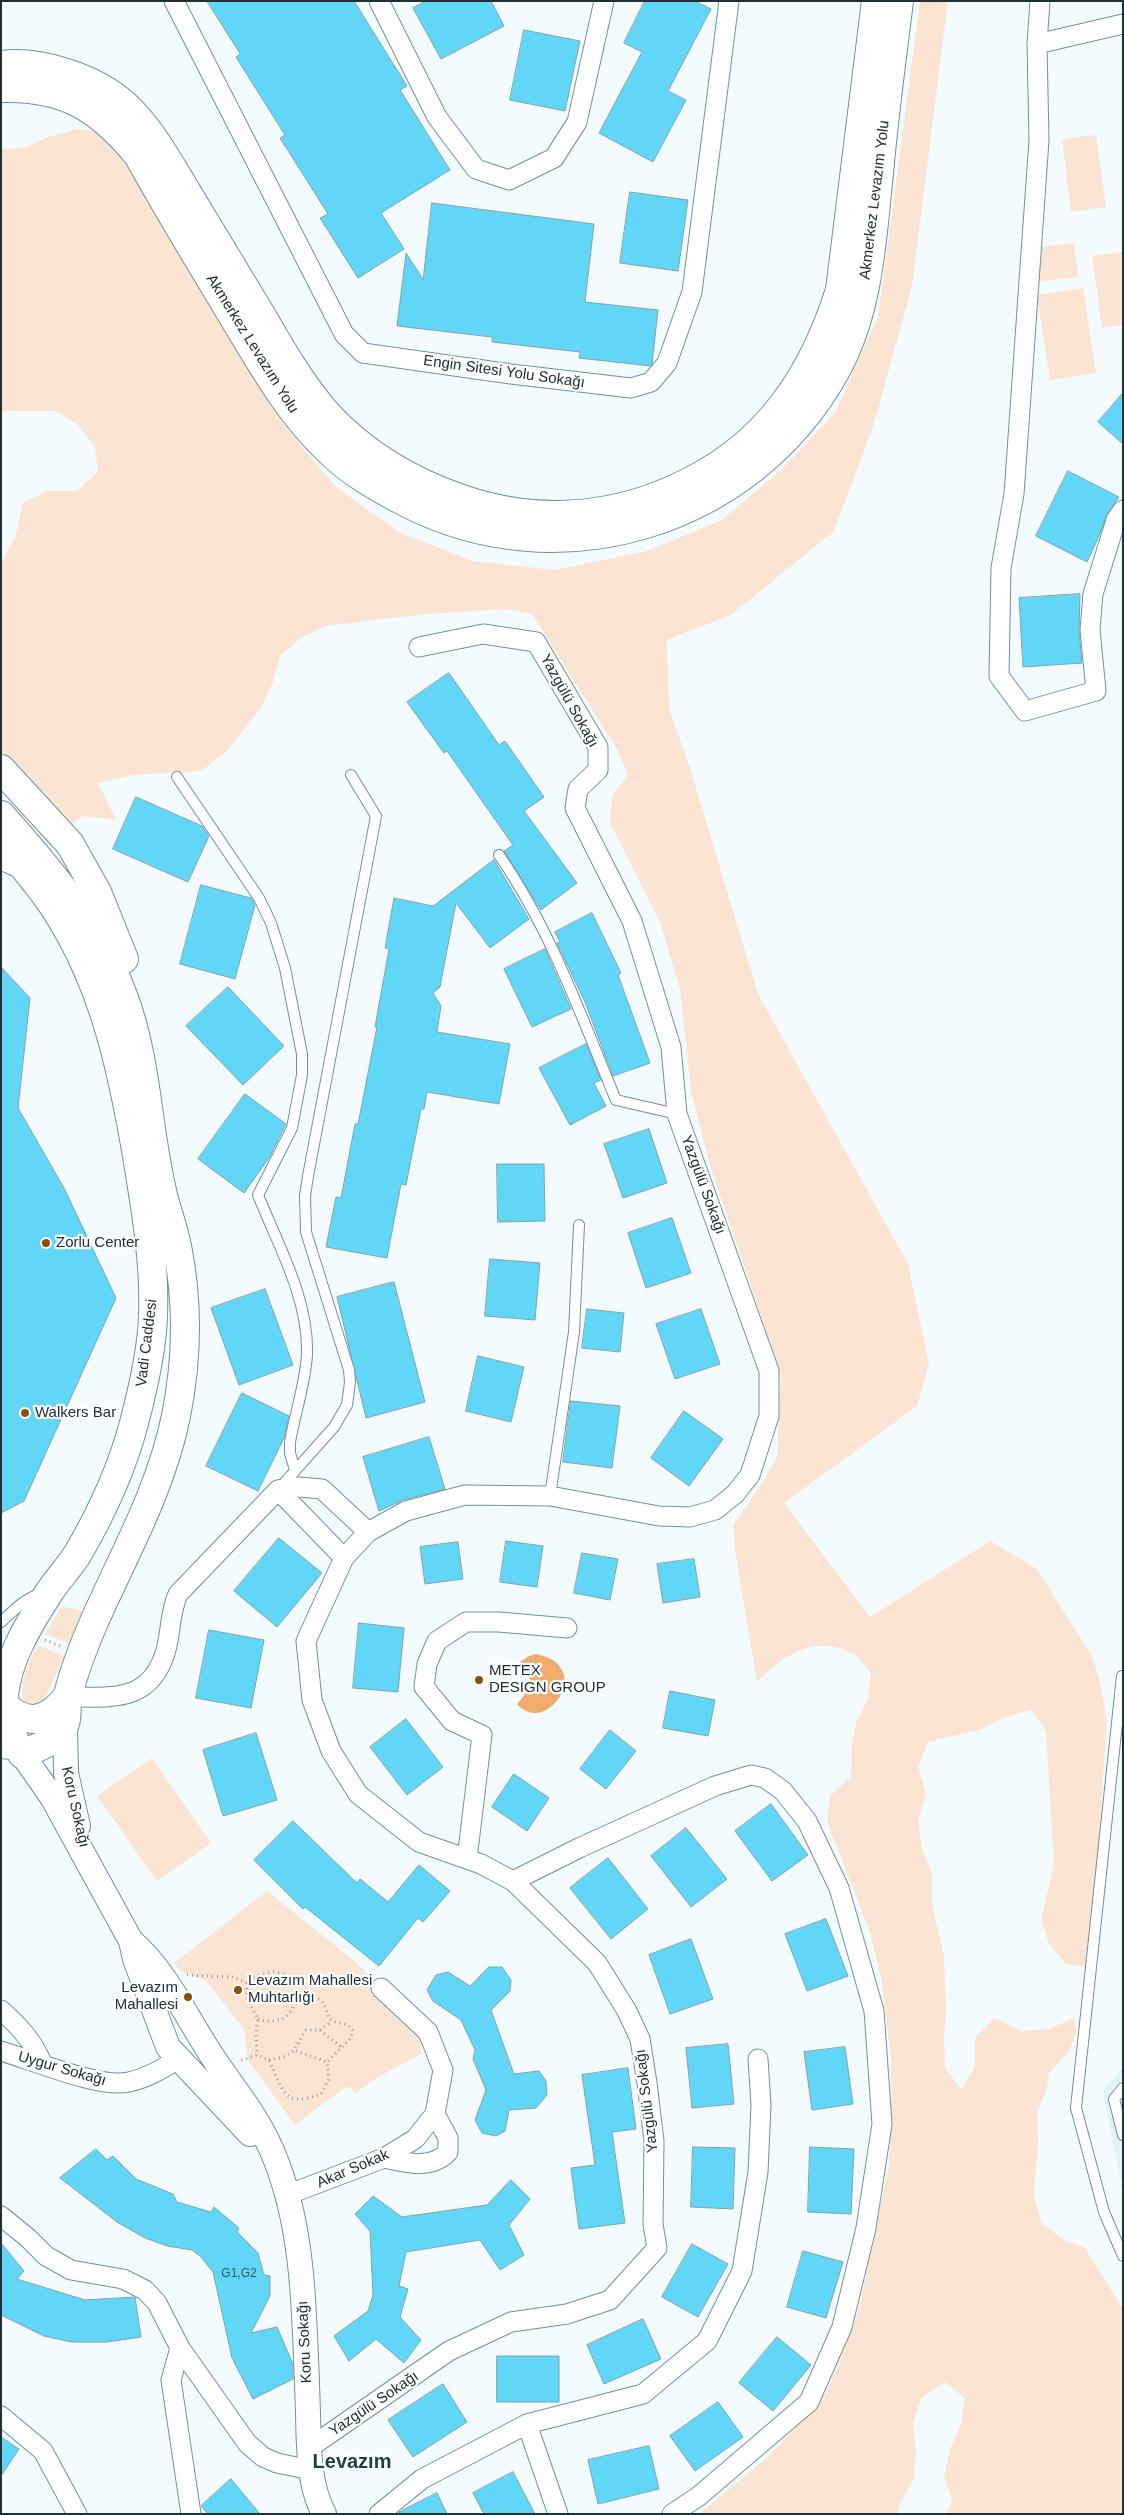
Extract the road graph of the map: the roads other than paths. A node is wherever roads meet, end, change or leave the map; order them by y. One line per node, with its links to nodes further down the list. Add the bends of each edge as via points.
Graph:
1 (174, 1): 4 (street, Engin Sitesi Yolu Sokağı, via 344,334 363,352 631,388 651,382 667,364 692,292)
2 (379, 1): 3 (street, via 437,117 476,169 510,180 554,158 577,122)
3 (604, 1)
4 (729, 1)
5 (876, 1): 10 (main road, Akmerkez Levazım Yolu, via 840,290 828,329 798,386 780,412 755,436 717,466 677,489 645,501 602,511 563,515 516,513 441,492 403,475 348,436 292,368 141,121 106,91 74,76 40,67)
6 (900, 1): 11 (main road, Akmerkez Levazım Yolu, via 871,256 862,299 835,371 790,435 752,470 676,514 602,535 556,539 469,529 429,514 360,476 330,453 298,418 269,376 138,155 116,129 93,111 64,96 34,89)
7 (1040, 1): 9 (street)
8 (1123, 24): 9 (street)
9 (1037, 44): 12 (street, via 1039,140 1014,494 1001,568 998,676 1025,711 1096,691 1090,630 1093,594 1116,520)
10 (1, 65)
11 (1, 88)
12 (1123, 510)
13 (419, 647): 23 (street, Yazgülü Sokağı, via 483,634 536,642 598,747 598,770 578,789 575,808 632,921 671,1048)
14 (1, 769): 22 (main road, via 70,844 97,892 128,971)
15 (350, 775): 25 (lane, via 376,816 308,1176 305,1215 310,1248 349,1370 349,1393 342,1416)
16 (177, 777): 25 (lane, via 258,898 271,923 285,968 302,1054 302,1075 292,1128 258,1194 297,1290 306,1332 305,1375 290,1442)
17 (1, 815): 22 (main road, via 75,902 113,972)
18 (1, 842): 21 (main road, Vadi Caddesi)
19 (499, 855): 23 (lane, via 525,894 555,950 616,1100)
20 (1, 865): 21 (lane)
21 (34, 880): 30 (main road, Vadi Caddesi, via 82,952 108,1022 135,1142 154,1274 153,1319 146,1366 134,1424 121,1464 76,1556)
22 (132, 1023): 34 (main road, Vadi Caddesi, via 161,1188 178,1248 183,1299 183,1361 176,1416 162,1470 150,1504 93,1625)
23 (678, 1114): 27 (street, Yazgülü Sokağı, via 769,1371 769,1416 750,1475 735,1494 715,1510 690,1517 659,1516)
24 (579, 1225): 27 (lane, via 574,1332)
25 (295, 1470): 26 (lane)
26 (278, 1490): 28 (street, via 299,1487 322,1489); 29 (street); 34 (street, via 178,1594 158,1674 144,1687 126,1695)
27 (550, 1496): 28 (street, Yazgülü Sokağı, via 465,1495 406,1511)
28 (368, 1532): 29 (street, Yazgülü Sokağı)
29 (344, 1558): 39 (street, Yazgülü Sokağı, via 306,1641 312,1700 330,1751 358,1794 388,1818 419,1842)
30 (50, 1591): 31 (lane, via 32,1597); 35 (main road, Vadi Caddesi, via 26,1633 6,1683)
31 (1, 1622)
32 (567, 1628): 39 (street, via 466,1622 437,1641 427,1664 424,1687 452,1722 482,1735)
33 (1122, 1676): 58 (lane, via 1076,2108 1104,2212)
34 (67, 1697): 35 (main road, via 58,1708 32,1719 17,1716); 36 (main road, Vadi Caddesi)
35 (4, 1705): 37 (main road, Vadi Caddesi)
36 (65, 1725): 37 (main road, via 52,1740); 38 (street, Koru Sokağı, via 66,1774)
37 (12, 1754): 38 (street, Koru Sokağı, via 52,1797)
38 (87, 1859): 41 (street, Koru Sokağı)
39 (467, 1859): 40 (street, Yazgülü Sokağı)
40 (514, 1881): 62 (street, Yazgülü Sokağı, via 597,1963 640,2039 654,2141 653,2224 657,2248 610,2300 567,2314 511,2322 449,2352); 68 (street, via 715,1786 751,1776 765,1778 783,1791 806,1821 839,1888 874,2011 882,2124 866,2228 842,2327 809,2402 699,2496)
41 (131, 1941): 44 (street, Koru Sokağı, via 146,1954); 45 (street, Koru Sokağı)
42 (381, 1988): 52 (street, Akar Sokak, via 428,2032 443,2070)
43 (1, 2010): 50 (street, via 36,2046)
44 (189, 2019): 45 (street, via 172,2024); 47 (street, Koru Sokağı)
45 (162, 2032): 49 (street, Koru Sokağı, via 168,2047)
46 (1, 2052): 50 (street, Uygur Sokağı)
47 (211, 2054): 49 (street); 55 (street, Koru Sokağı, via 256,2120)
48 (758, 2059): 61 (street, via 761,2105 758,2172 742,2271 707,2341 643,2394)
49 (180, 2061): 50 (street, Uygur Sokağı, via 128,2083 107,2084); 55 (street, Koru Sokağı, via 240,2121)
50 (42, 2063)
51 (1123, 2088): 53 (lane, via 1114,2099)
52 (435, 2114): 54 (street, Akar Sokak, via 415,2139); 54 (street, via 448,2138 448,2152 441,2160 414,2164)
53 (1123, 2135)
54 (384, 2158): 56 (street, Akar Sokak)
55 (279, 2171): 56 (street, Koru Sokağı)
56 (287, 2196): 62 (street, Koru Sokağı, via 301,2272)
57 (1, 2216): 59 (street, via 46,2256 71,2270 124,2279 145,2290 157,2303)
58 (1123, 2256)
59 (180, 2348): 62 (street, via 247,2442 258,2452 277,2463); 64 (street, via 171,2380)
60 (1, 2416): 63 (street, via 44,2451)
61 (527, 2424): 66 (street, via 422,2479); 67 (street)
62 (310, 2459): 65 (street, Koru Sokağı)
63 (77, 2514)
64 (192, 2514)
65 (324, 2514)
66 (379, 2514)
67 (558, 2514)
68 (672, 2514)

